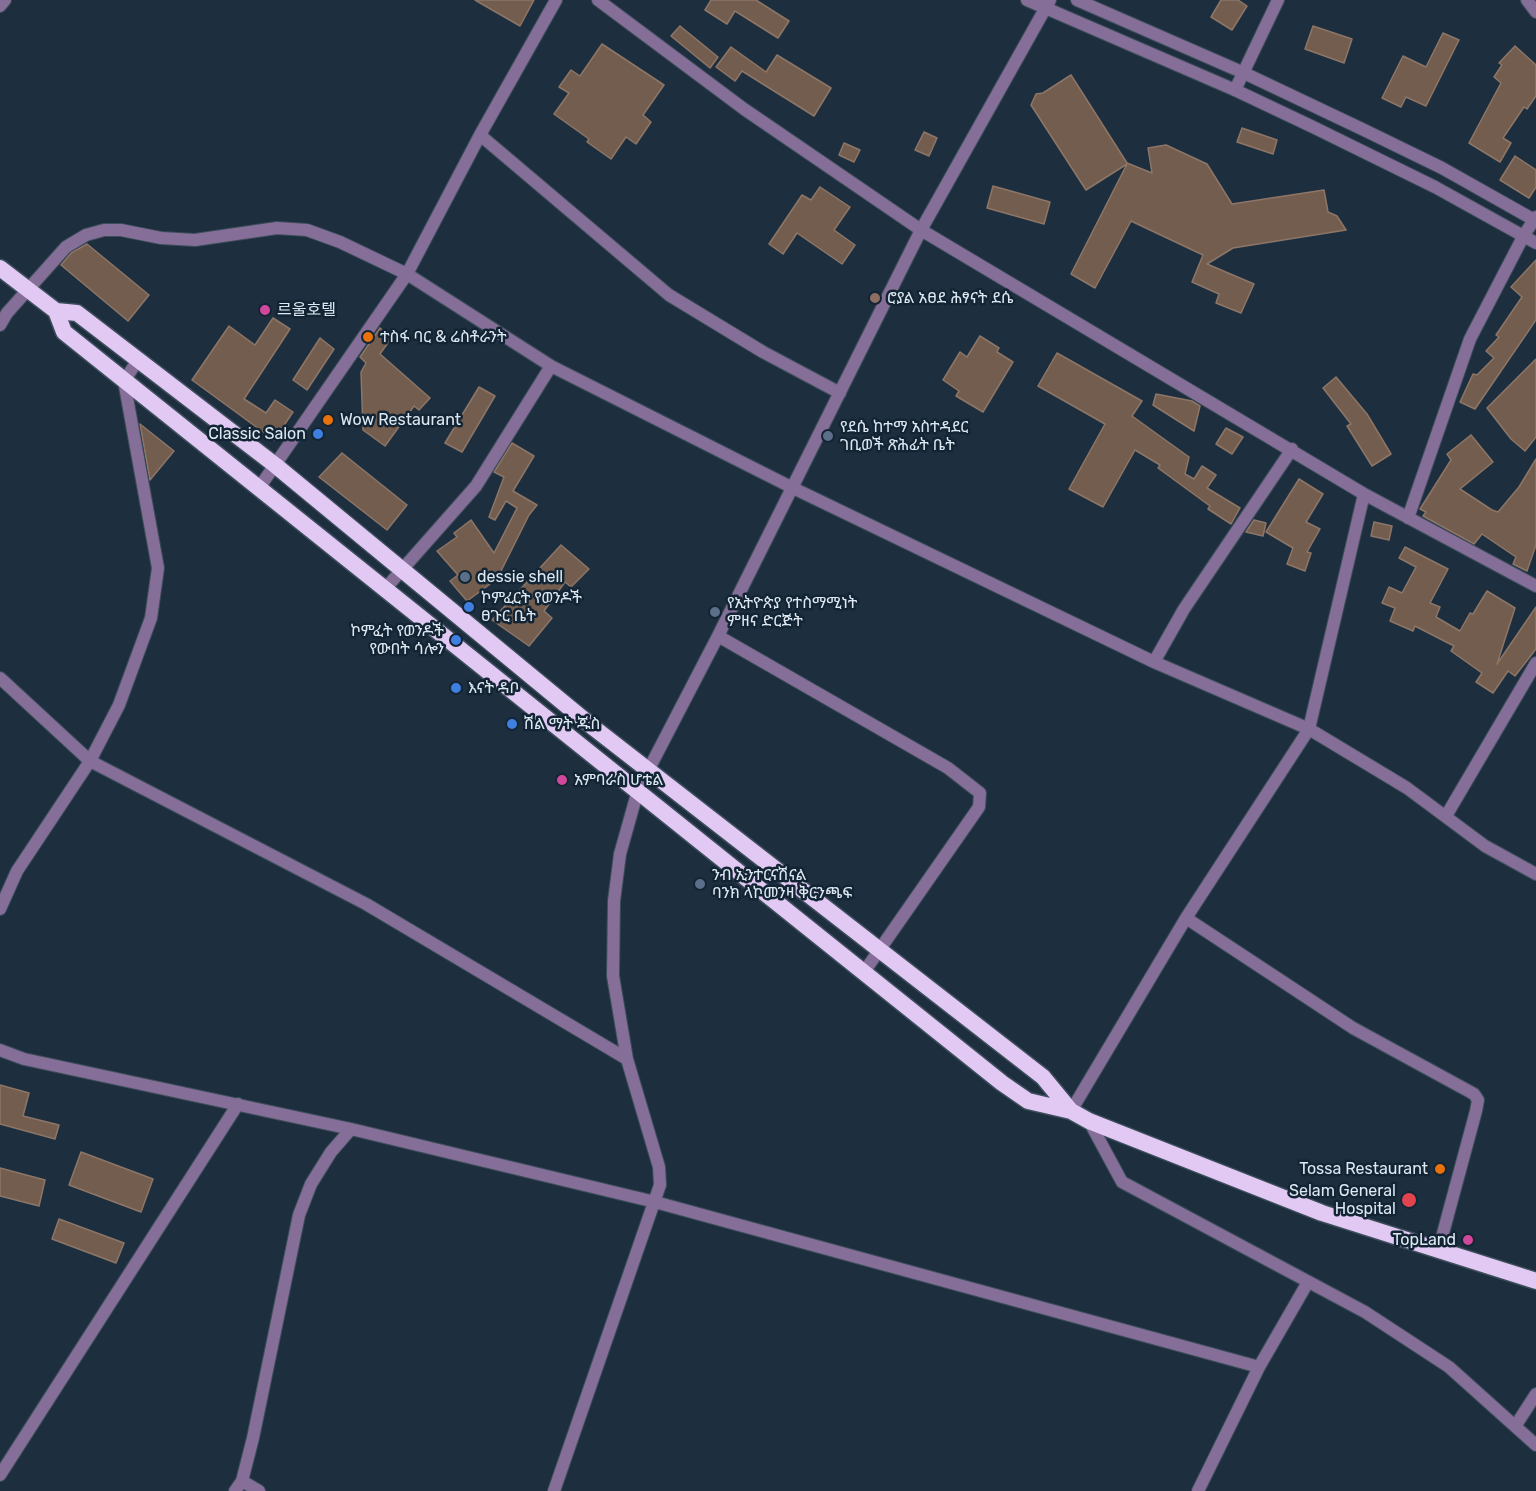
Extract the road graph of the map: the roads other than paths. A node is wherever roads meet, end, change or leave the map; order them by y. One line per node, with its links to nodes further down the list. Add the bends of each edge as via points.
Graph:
1 (5, 0): 9 (street)
2 (556, 0): 13 (street)
3 (598, 0): 15 (street, via 744,109)
4 (1027, 0): 8 (street)
5 (1077, 0): 11 (street)
6 (1278, 0): 11 (street)
7 (1527, 0): 10 (street)
8 (1048, 4): 12 (street); 15 (street)
9 (0, 6)
10 (1536, 12)
11 (1244, 73): 12 (street); 14 (street, via 1442,168)
12 (1235, 90): 16 (street)
13 (480, 135): 19 (street); 26 (street, via 669,295 762,352)
14 (1535, 220): 16 (street)
15 (921, 230): 26 (street); 27 (street)
16 (1524, 235): 17 (street); 32 (street, via 1470,339)
17 (1536, 243)
18 (4, 271): 20 (highway)
19 (407, 274): 20 (street, via 307,230 277,228 195,240 104,230 66,247); 24 (street); 28 (street)
20 (28, 290): 21 (highway); 22 (street)
21 (56, 311): 23 (highway, via 77,314); 25 (highway, via 63,332)
22 (0, 325)
23 (138, 360): 25 (street); 28 (highway)
24 (551, 366): 30 (street); 33 (street, via 476,486)
25 (124, 381): 29 (highway); 43 (street, via 158,568 151,618 119,705)
26 (840, 393): 30 (street)
27 (1292, 449): 31 (street); 39 (street, via 1184,609)
28 (275, 465): 29 (street); 33 (highway)
29 (259, 488): 35 (highway)
30 (794, 488): 37 (street); 39 (street)
31 (1364, 494): 32 (street); 42 (street)
32 (1408, 518): 34 (street)
33 (402, 569): 35 (street); 36 (highway)
34 (1536, 586)
35 (385, 589): 38 (highway)
36 (480, 632): 38 (highway); 44 (highway, via 594,728)
37 (718, 636): 44 (street); 51 (street, via 948,768 980,793 979,807)
38 (464, 651): 45 (highway)
39 (1154, 662): 42 (street)
40 (1536, 663): 46 (street)
41 (2, 683): 43 (street)
42 (1309, 729): 46 (street, via 1373,766); 50 (street)
43 (90, 761): 48 (street); 54 (street, via 366,904)
44 (649, 767): 45 (street); 51 (highway)
45 (638, 790): 52 (highway); 54 (street, via 620,854 614,901 613,976)
46 (1446, 816): 47 (street, via 1485,846)
47 (1536, 874)
48 (6, 878): 49 (street)
49 (0, 909)
50 (1186, 918): 56 (street); 60 (street, via 1353,1028 1474,1094 1478,1100 1476,1111)
51 (879, 950): 52 (street); 56 (highway, via 1043,1077)
52 (864, 972): 56 (highway, via 1028,1101)
53 (0, 1050): 55 (street, via 24,1059)
54 (627, 1059): 59 (street, via 659,1167 660,1185)
55 (238, 1104): 58 (street); 67 (street)
56 (1071, 1111): 57 (highway)
57 (1089, 1121): 60 (highway, via 1322,1213); 62 (street, via 1122,1182)
58 (351, 1129): 59 (street); 68 (street, via 311,1184 299,1215)
59 (655, 1202): 63 (street); 70 (street)
60 (1439, 1248): 61 (highway)
61 (1536, 1281)
62 (1308, 1282): 63 (street); 65 (street, via 1365,1312 1449,1367)
63 (1259, 1367): 71 (street)
64 (1536, 1394): 65 (street)
65 (1516, 1425): 66 (street)
66 (1536, 1444)
67 (0, 1475)
68 (238, 1486): 69 (street)
69 (259, 1491)
70 (554, 1491)
71 (1198, 1491)

